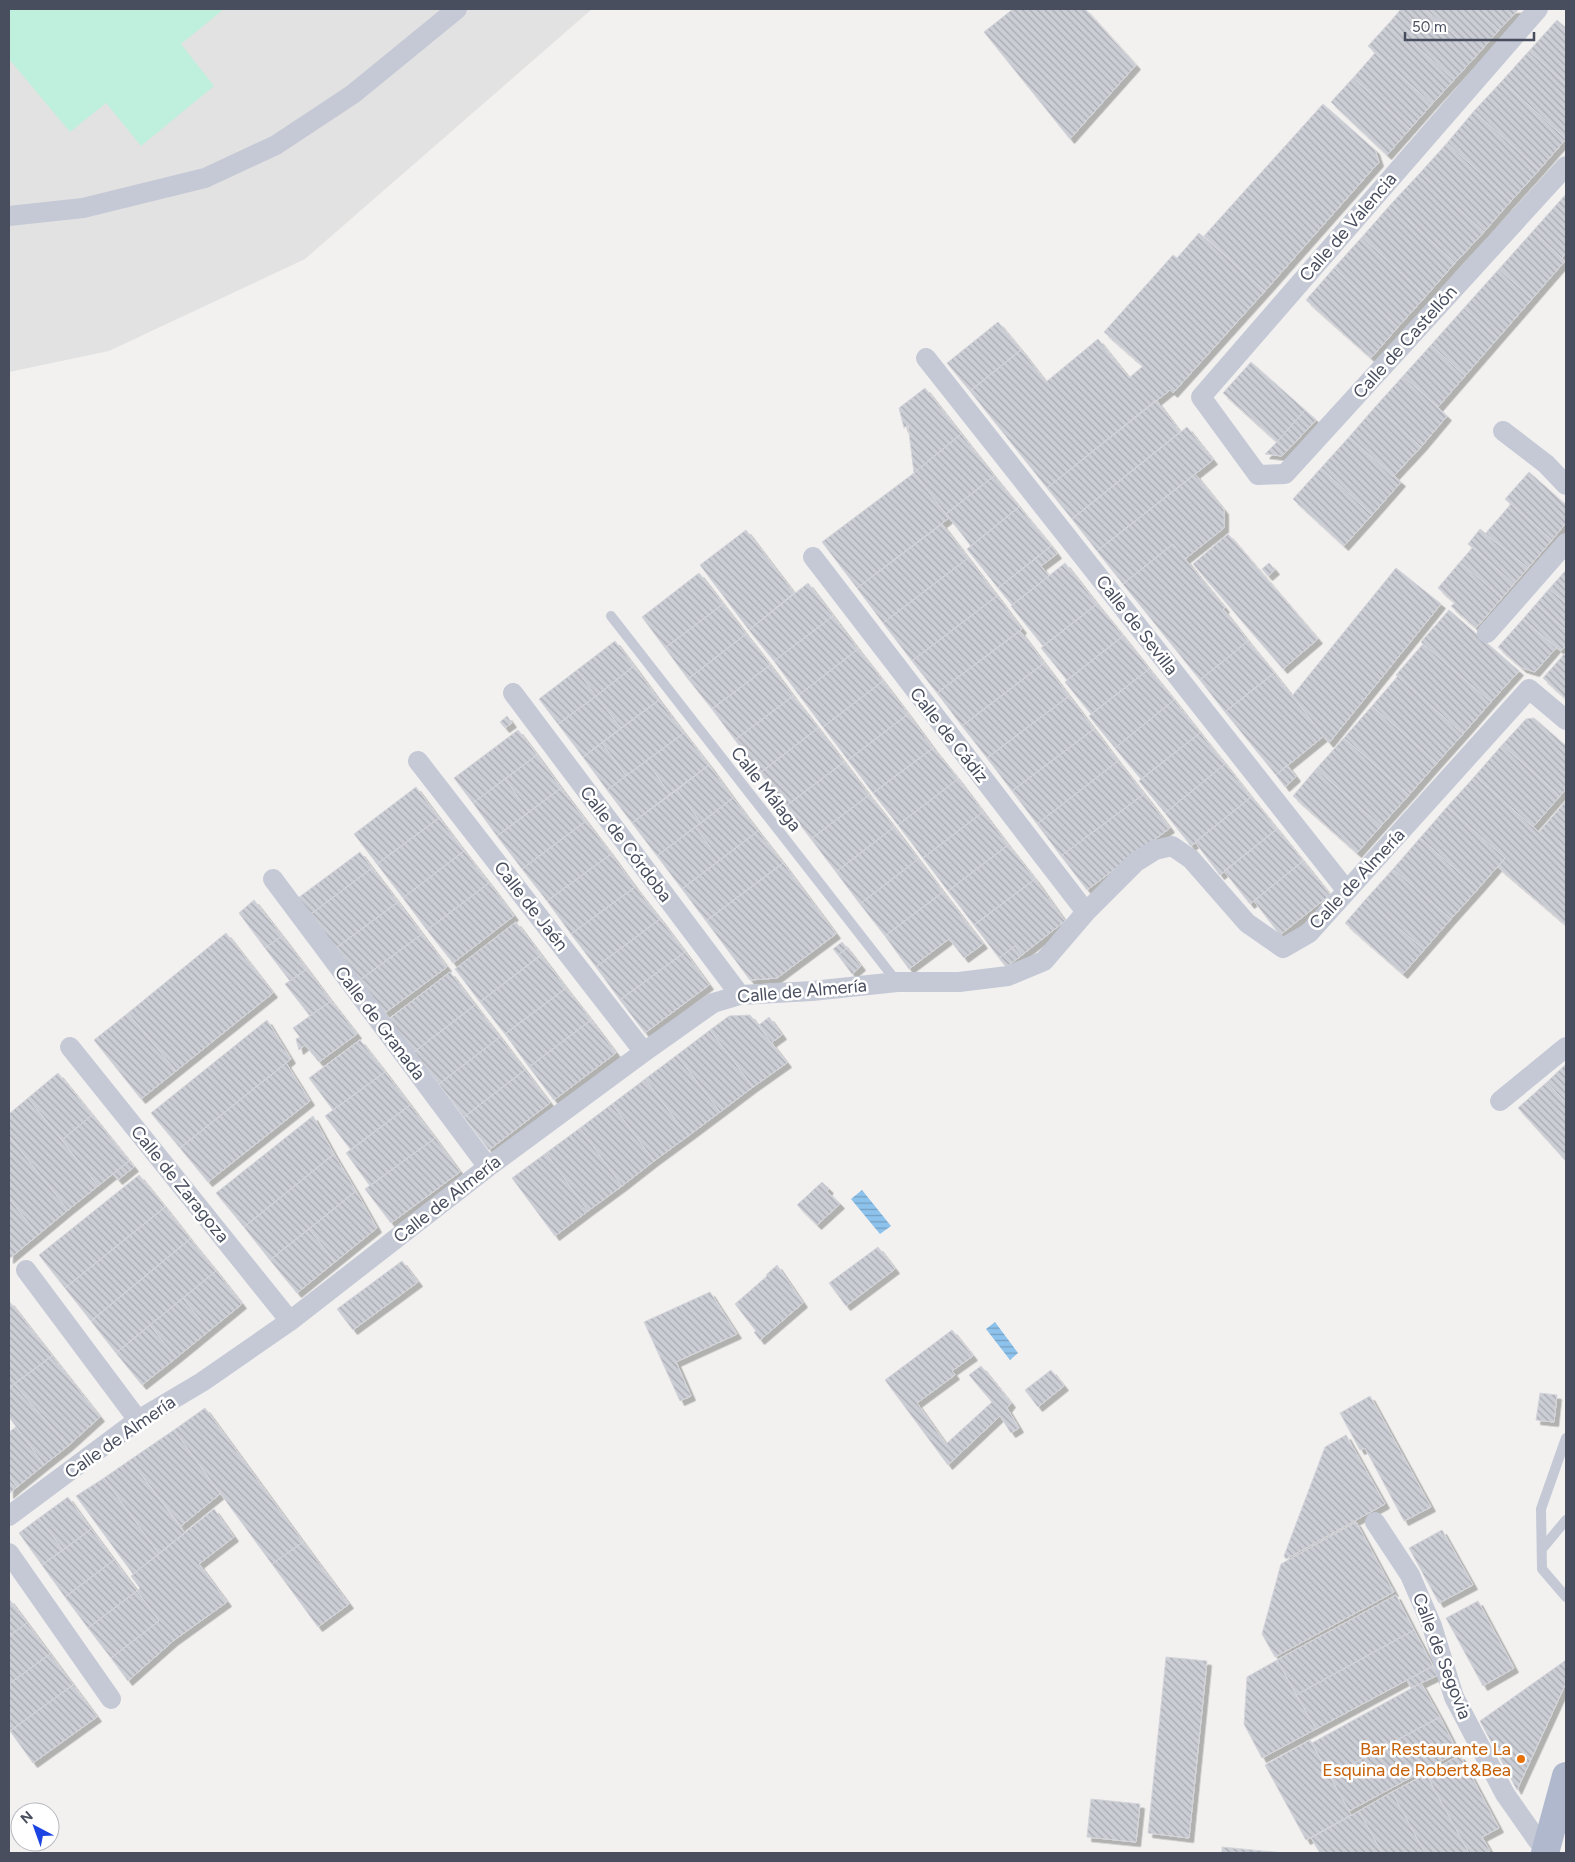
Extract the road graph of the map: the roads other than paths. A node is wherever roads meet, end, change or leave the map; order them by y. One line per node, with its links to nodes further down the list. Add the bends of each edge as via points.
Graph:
1 (457, 9): 4 (street, via 353,94 276,145 205,178 83,208)
2 (1538, 9): 7 (street, Calle de Valencia, via 1201,396)
3 (1566, 166): 7 (street, Calle de Castellón, via 1285,474 1258,475)
4 (9, 216)
5 (926, 358): 17 (street, Calle de Sevilla)
6 (1503, 431): 8 (street, via 1546,464)
7 (1238, 448)
8 (1566, 485)
9 (1566, 543): 12 (street)
10 (813, 557): 18 (street, Calle de Cádiz)
11 (611, 616): 19 (lane, Calle Málaga)
12 (1487, 633)
13 (512, 693): 20 (street, Calle de Córdoba)
14 (1566, 720): 17 (street, Calle de Almería, via 1529,689)
15 (418, 761): 23 (street, Calle de Jaén)
16 (273, 879): 25 (street, Calle de Granada)
17 (1347, 891): 18 (street, Calle de Almería, via 1308,933 1282,948 1247,923 1191,859 1172,846 1155,850 1136,862)
18 (1086, 912): 19 (street, Calle de Almería, via 1044,960 1008,976 959,982)
19 (896, 982): 20 (street, Calle de Almería)
20 (740, 995): 23 (street, Calle de Almería, via 713,1002)
21 (70, 1047): 27 (street, Calle de Zaragoza)
22 (1566, 1047): 24 (street)
23 (644, 1052): 25 (street, Calle de Almería)
24 (1500, 1101)
25 (488, 1167): 27 (street, Calle de Almería)
26 (26, 1270): 28 (street)
27 (290, 1320): 28 (street, Calle de Almería, via 202,1382)
28 (138, 1420): 30 (street, Calle de Almería)
29 (1566, 1438): 33 (lane, via 1541,1508)
30 (9, 1516)
31 (1566, 1520): 33 (lane)
32 (1375, 1522): 39 (street, Calle de Segovia, via 1410,1575 1432,1626 1454,1697 1505,1794)
33 (1542, 1548): 35 (lane, via 1542,1569)
34 (9, 1554): 36 (street)
35 (1566, 1597)
36 (111, 1699)
37 (1563, 1787): 39 (main road)
38 (1566, 1837): 39 (main road)
39 (1543, 1850)

